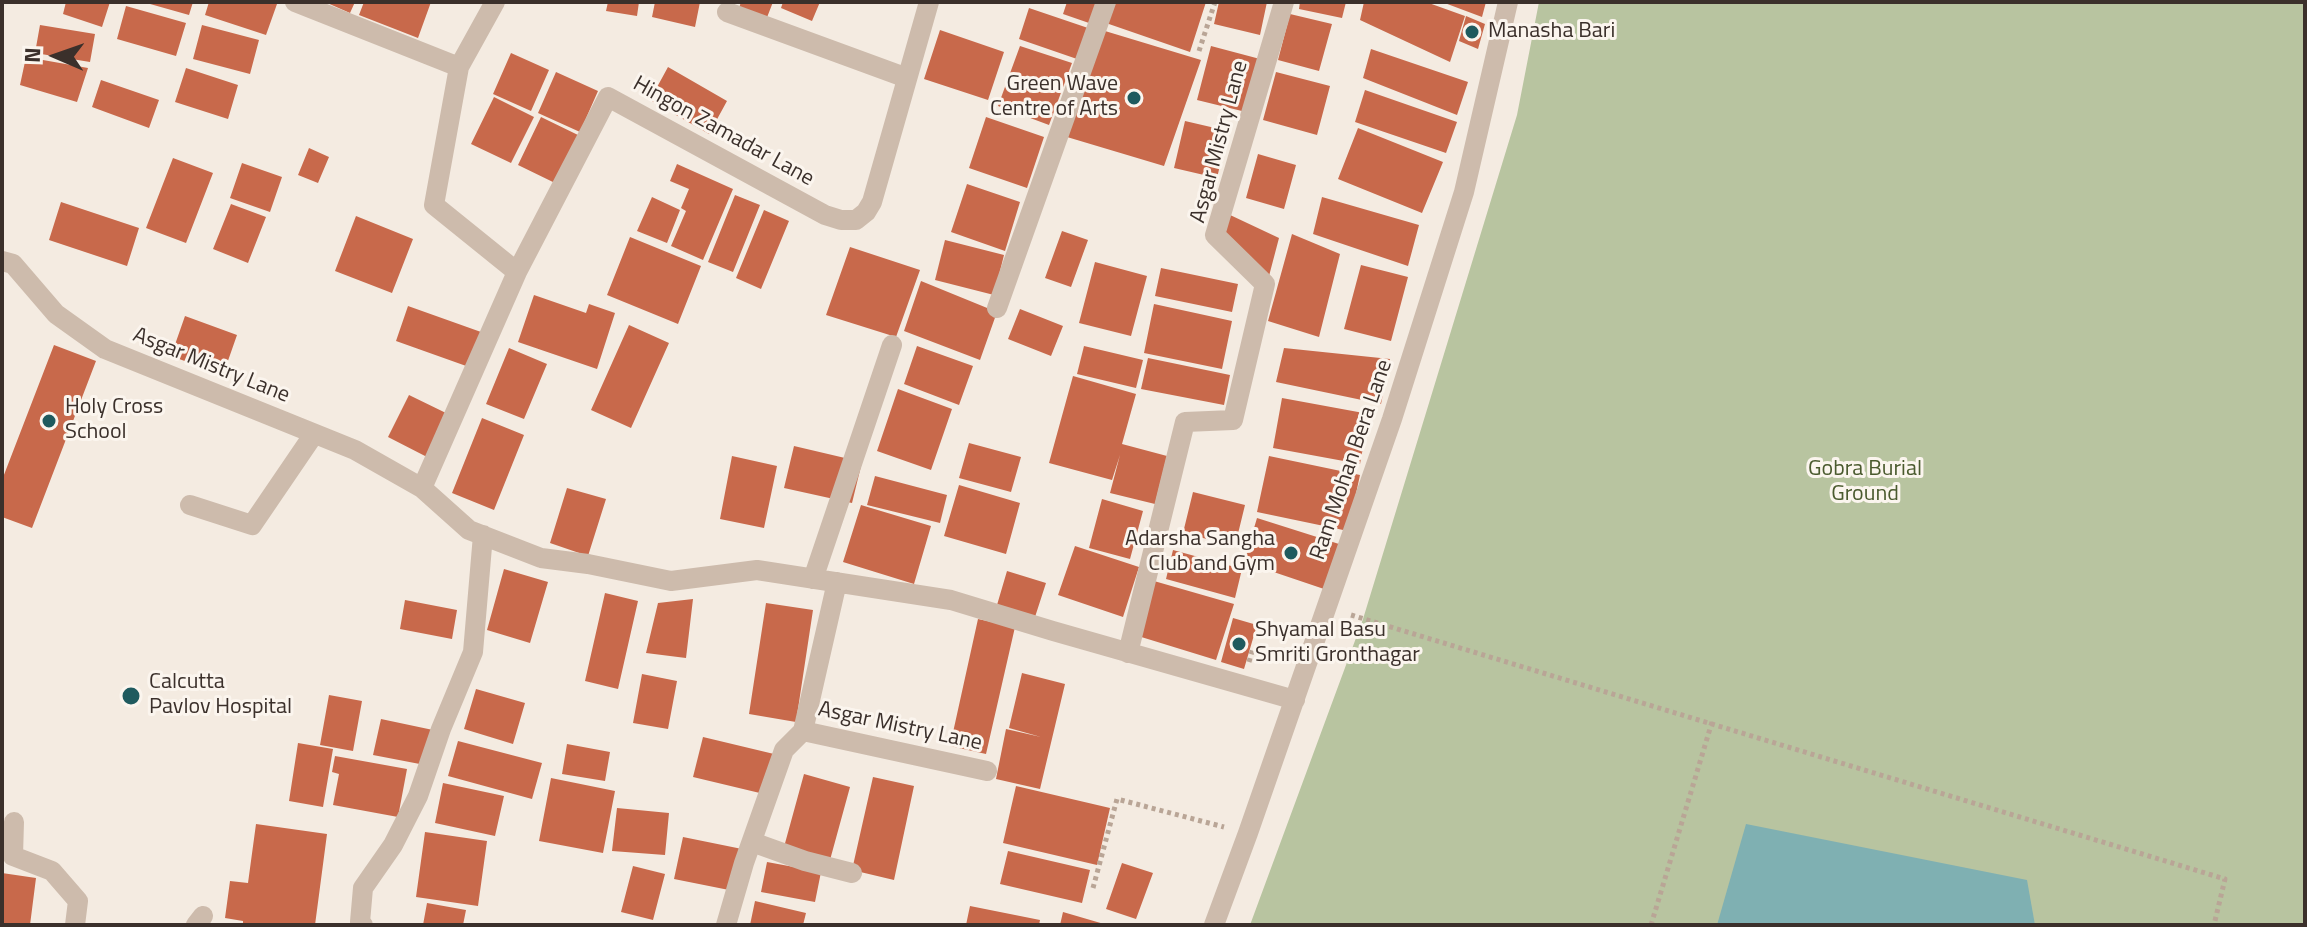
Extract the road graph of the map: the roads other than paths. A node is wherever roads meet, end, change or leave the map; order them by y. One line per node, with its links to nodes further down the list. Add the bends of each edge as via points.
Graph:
1 (295, 2): 8 (street)
2 (495, 2): 8 (street)
3 (929, 2): 9 (street, Hingon Zamadar Lane)
4 (1106, 2): 12 (street)
5 (1284, 2): 20 (street, Asgar Mistry Lane, via 1215,235 1265,284 1233,420 1185,422)
6 (1508, 2): 21 (street, Ram Mohan Bera Lane, via 1464,192)
7 (727, 12): 9 (street)
8 (459, 67): 11 (street, via 434,205)
9 (907, 78): 11 (street, Hingon Zamadar Lane, via 872,202 856,220 825,215 608,97)
10 (2, 261): 14 (street, Asgar Mistry Lane, via 13,264 56,314 105,349)
11 (517, 272): 15 (street)
12 (997, 308)
13 (892, 345): 18 (street)
14 (314, 434): 15 (street, Asgar Mistry Lane, via 355,450); 16 (street, via 252,525)
15 (422, 488): 17 (street, Asgar Mistry Lane, via 469,530)
16 (190, 505)
17 (483, 535): 18 (street, Asgar Mistry Lane, via 541,558 671,581 757,570); 28 (street, via 473,652 418,796 363,888)
18 (813, 579): 19 (street, Asgar Mistry Lane)
19 (837, 582): 20 (street, Asgar Mistry Lane, via 951,600); 22 (street, Asgar Mistry Lane)
20 (1128, 653): 21 (street, Asgar Mistry Lane)
21 (1295, 700): 30 (street, Ram Mohan Bera Lane)
22 (803, 731): 23 (street, Asgar Mistry Lane); 25 (street, Asgar Mistry Lane, via 784,750)
23 (987, 771)
24 (14, 822): 27 (street, via 13,856 52,871 78,901)
25 (752, 842): 26 (street); 29 (street, Asgar Mistry Lane)
26 (852, 873)
27 (75, 925)
28 (363, 925)
29 (726, 925)
30 (1214, 925)

